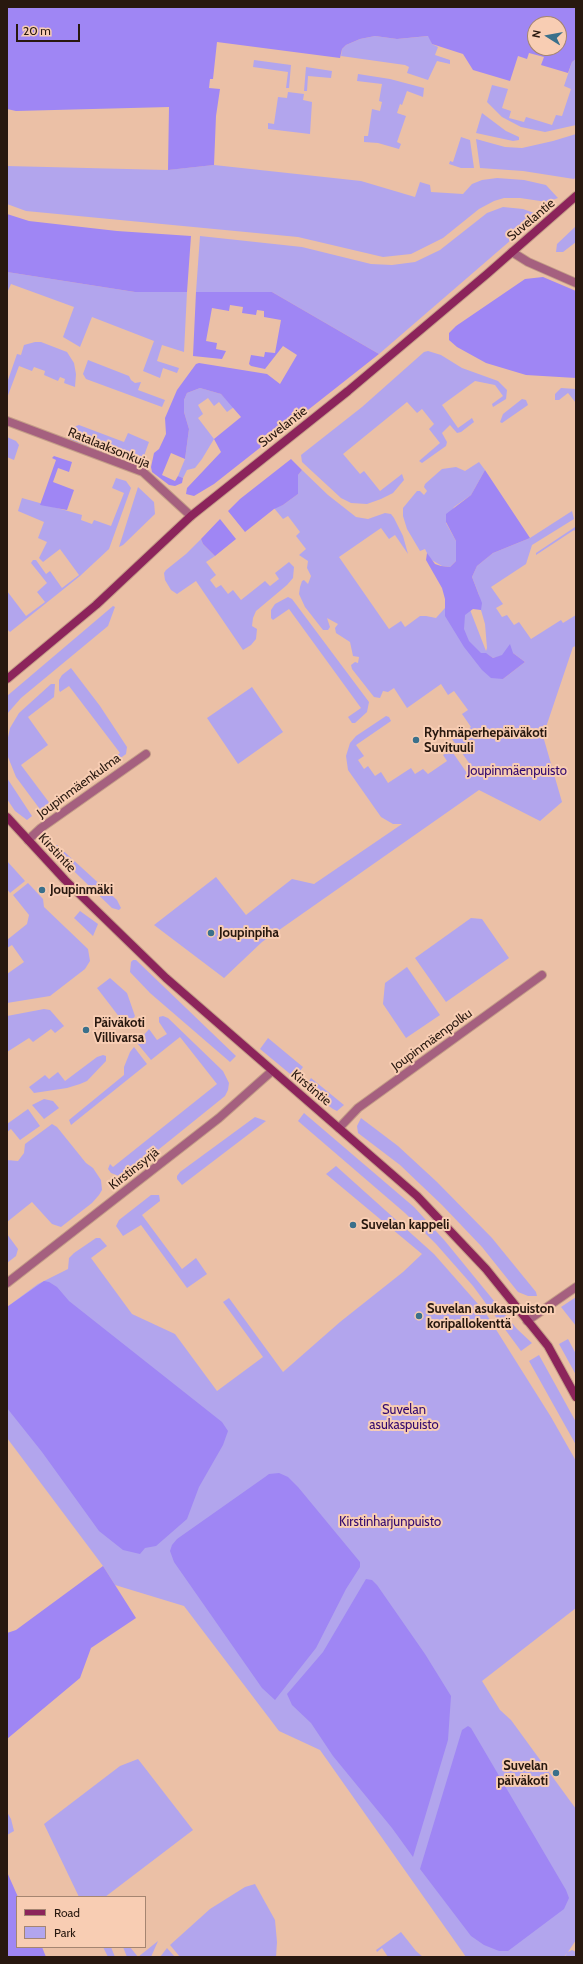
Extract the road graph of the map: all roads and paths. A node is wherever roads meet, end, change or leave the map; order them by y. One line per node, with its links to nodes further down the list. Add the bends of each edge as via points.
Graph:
1 (576, 196): 2 (street, Suvelantie)
2 (512, 252): 3 (street, via 528,262); 5 (street, Suvelantie, via 348,391)
3 (576, 283)
4 (7, 421): 5 (street, Ratalaaksonkuja, via 143,472)
5 (191, 516): 6 (street, Suvelantie, via 96,605)
6 (7, 679)
7 (146, 754): 9 (street, Joupinmäenkulma, via 41,828)
8 (7, 817): 9 (street, Kirstintie)
9 (28, 840): 11 (street, Kirstintie, via 65,880 166,978)
10 (542, 975): 12 (street, Joupinmäenpolku, via 358,1108)
11 (272, 1071): 12 (street, Kirstintie); 13 (street, Kirstinsyrjä, via 219,1118)
12 (339, 1128): 15 (street, Kirstintie, via 417,1196 486,1269)
13 (7, 1283)
14 (576, 1287): 15 (street)
15 (528, 1321): 16 (street, Kirstintie, via 548,1346)
16 (576, 1397)

